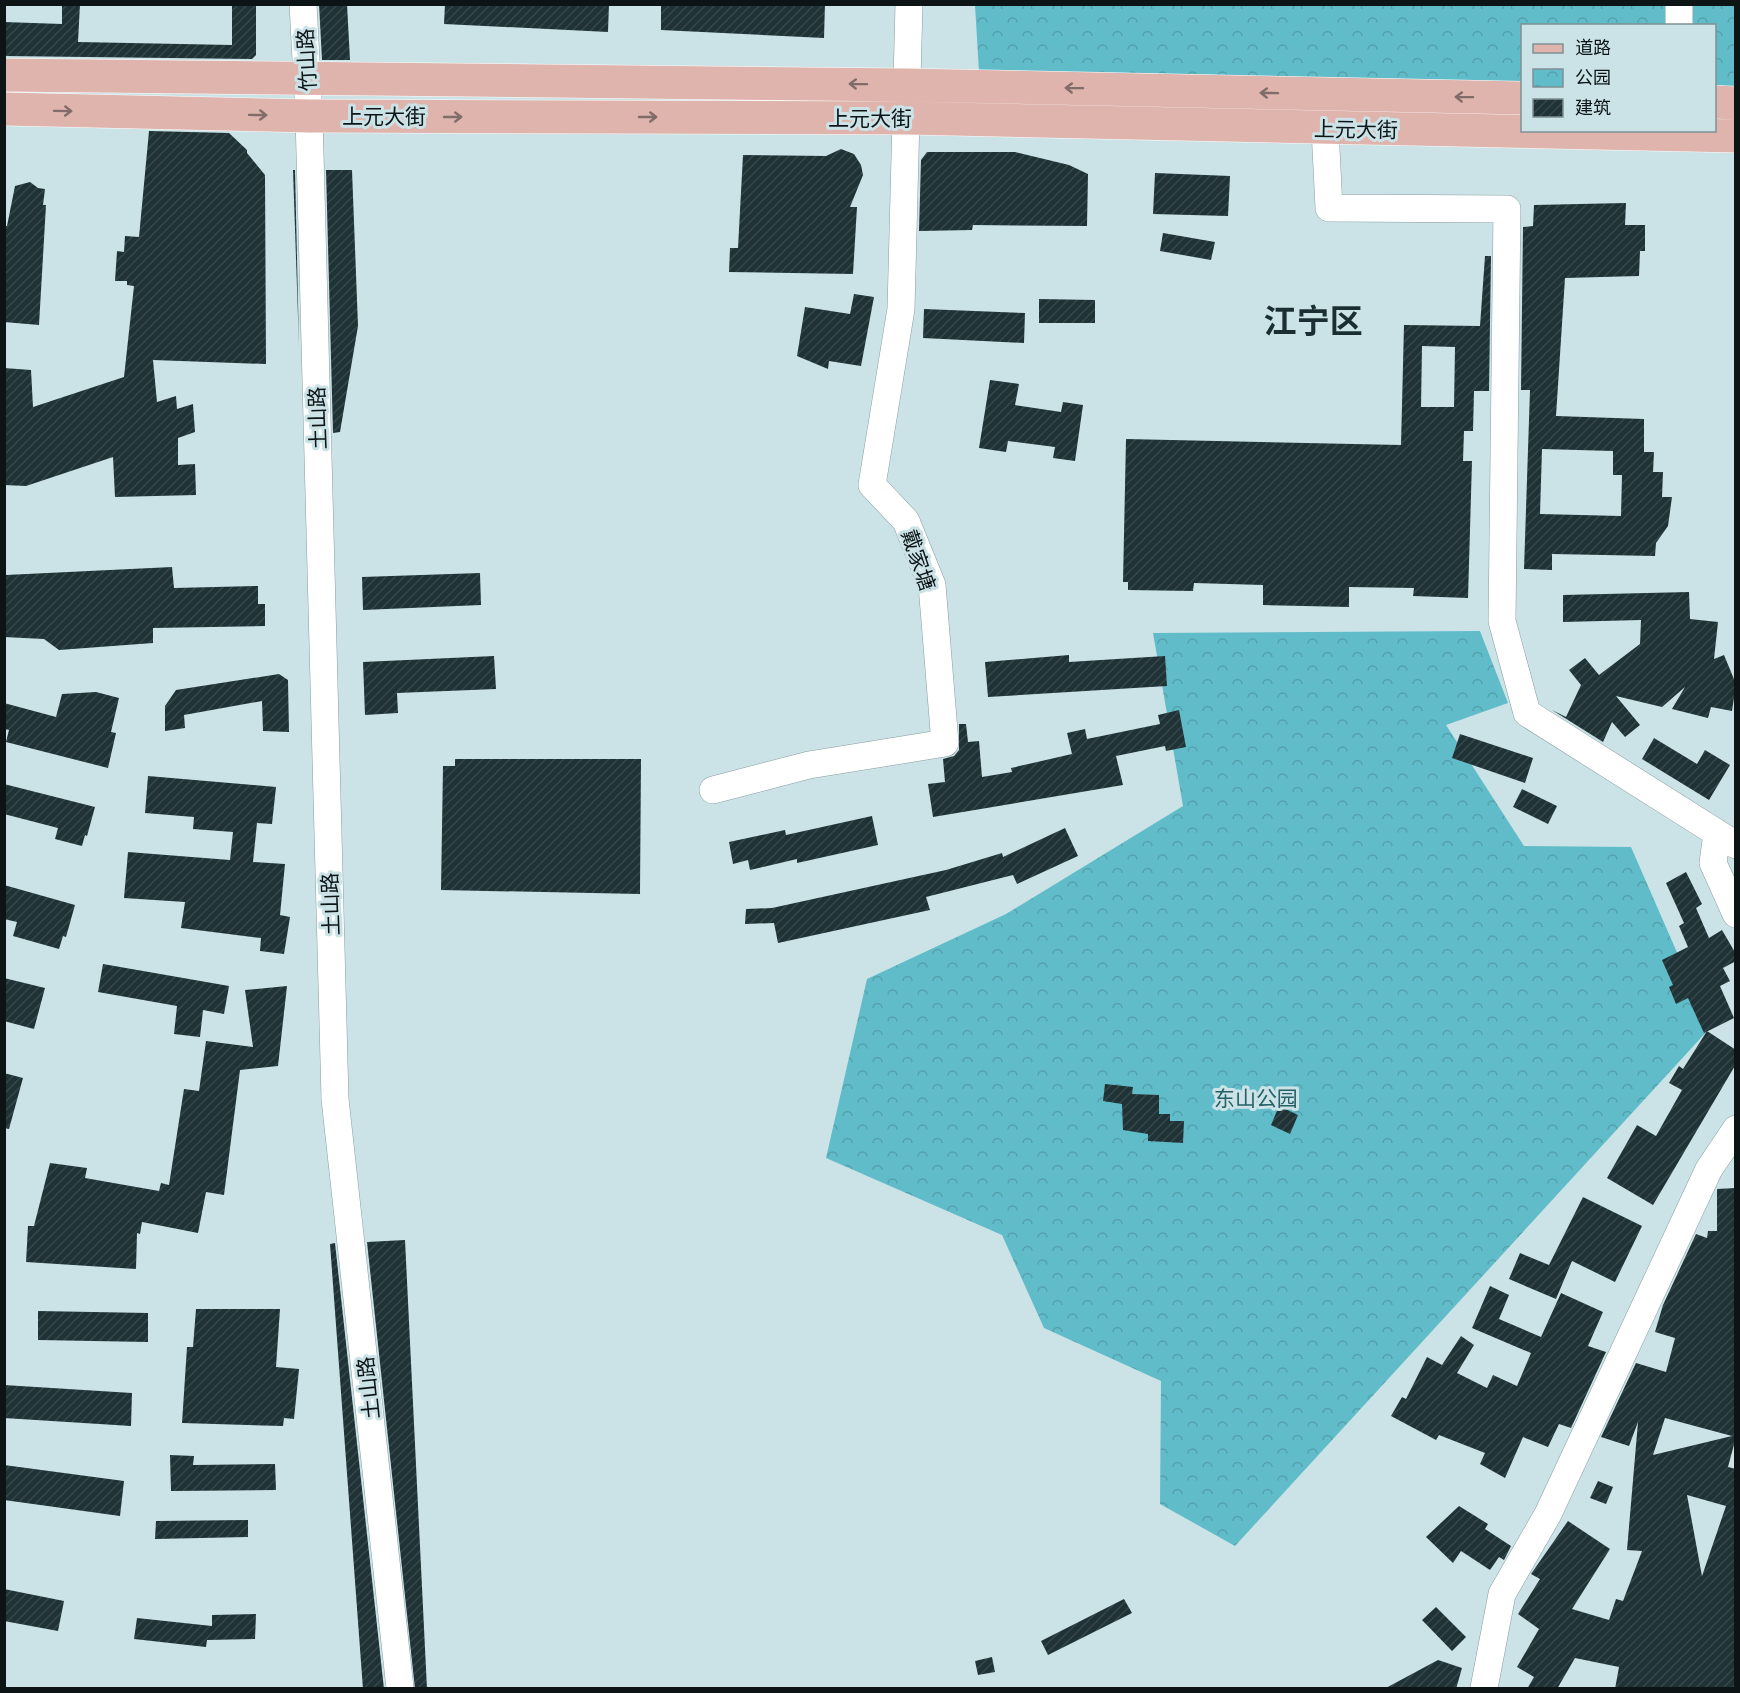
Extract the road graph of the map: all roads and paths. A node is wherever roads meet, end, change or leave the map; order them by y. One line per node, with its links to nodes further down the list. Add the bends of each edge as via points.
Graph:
1 (303, 4): 6 (street, 竹山路)
2 (909, 4): 7 (street)
3 (1679, 4): 4 (street)
4 (1679, 24)
5 (4, 75): 6 (main road, 上元大街)
6 (307, 78): 7 (main road, 上元大街, one-way to 6); 12 (street, 竹山路)
7 (907, 85): 8 (main road, 上元大街, one-way to 7); 13 (street)
8 (1521, 98)
9 (1716, 102): 10 (main road)
10 (1736, 103)
11 (4, 109): 12 (main road, 上元大街, one-way to 12)
12 (309, 116): 13 (main road, 上元大街, one-way to 13); 23 (street, 土山路, via 335,1100)
13 (906, 118): 14 (main road, 上元大街); 19 (street, 戴家塘, via 901,309 872,485 906,521 932,585 945,743 809,765)
14 (1325, 129): 15 (main road, 上元大街); 20 (street, via 1329,208 1507,209 1502,621 1527,713)
15 (1521, 131)
16 (1590, 132): 17 (main road, 上元大街)
17 (1678, 133): 18 (main road, 上元大街)
18 (1736, 136)
19 (712, 790)
20 (1726, 839): 21 (street, via 1713,863)
21 (1736, 914)
22 (1736, 1129): 24 (street, via 1709,1169 1548,1515 1502,1594)
23 (400, 1689)
24 (1484, 1689)

